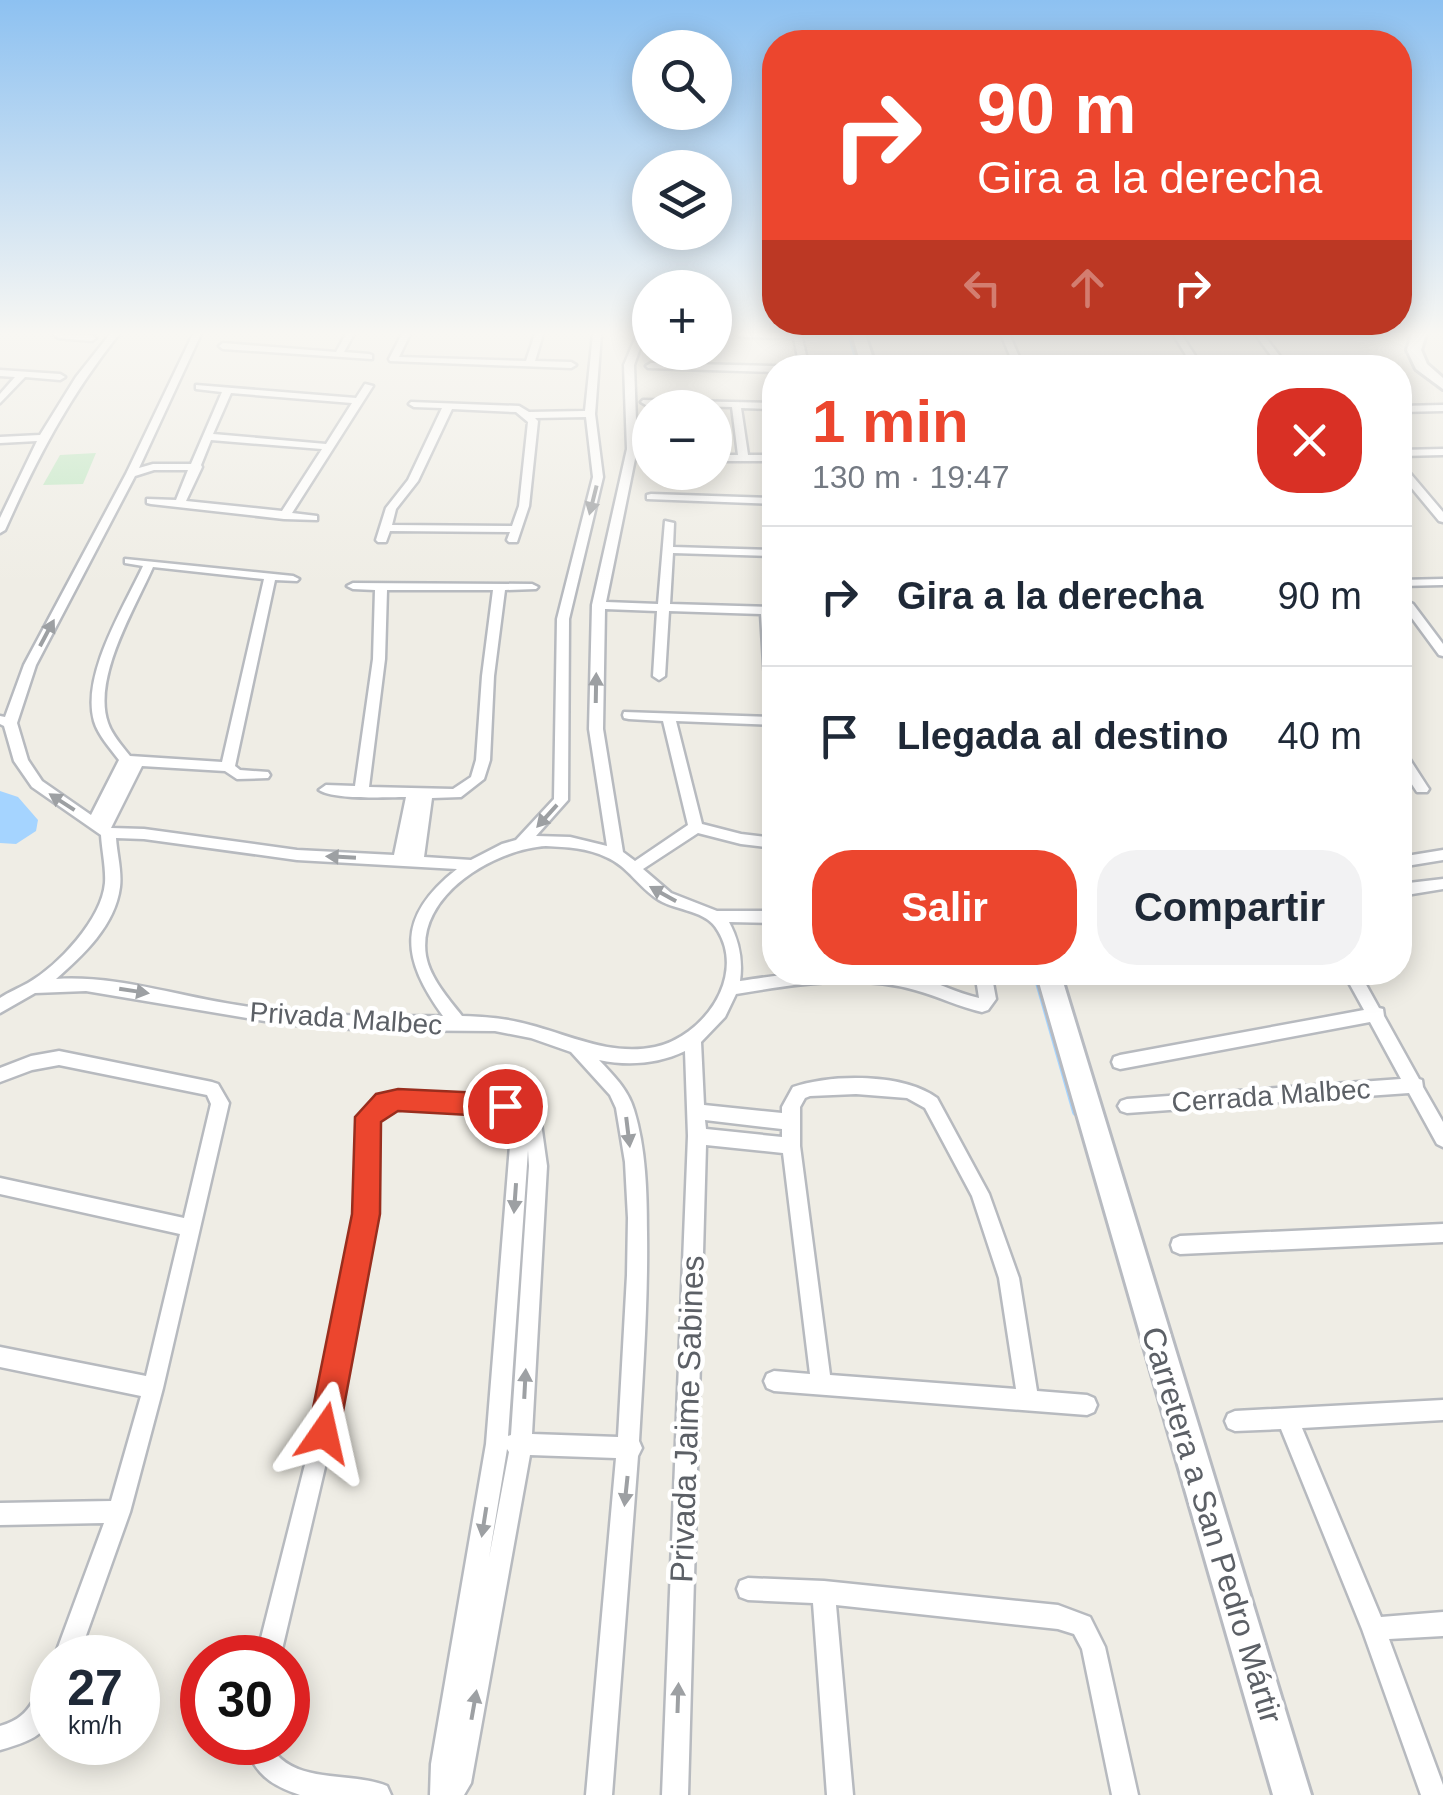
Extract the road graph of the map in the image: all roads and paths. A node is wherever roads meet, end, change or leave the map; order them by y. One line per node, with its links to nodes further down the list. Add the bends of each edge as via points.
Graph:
1 (55, 418): 12 (street)
2 (157, 418): 15 (street)
3 (217, 418): 11 (street)
4 (347, 418): 14 (street)
5 (443, 418): 6 (street, via 418,473 390,508 383,534 515,534 524,506)
6 (527, 418)
7 (585, 418): 8 (street)
8 (590, 418): 70 (street, one-way to 70, via 598,477 563,619 561,800)
9 (630, 418): 18 (street)
10 (738, 418): 20 (street)
11 (210, 437): 14 (street); 22 (street)
12 (39, 442): 13 (street); 36 (street)
13 (0, 443)
14 (328, 447): 32 (street)
15 (141, 452): 23 (street); 24 (street)
16 (1443, 452): 17 (street)
17 (1412, 453)
18 (631, 454): 49 (street)
19 (732, 458): 20 (street)
20 (743, 458): 21 (street)
21 (762, 458)
22 (199, 462): 23 (street); 31 (street)
23 (155, 463): 24 (street)
24 (131, 474): 58 (street, one-way to 24)
25 (1412, 482): 28 (street)
26 (651, 497): 30 (street)
27 (1443, 498): 28 (street)
28 (1426, 499): 34 (street)
29 (151, 501): 31 (street)
30 (762, 501)
31 (179, 505): 32 (street)
32 (284, 516): 33 (street)
33 (313, 518)
34 (1443, 519)
35 (669, 524): 37 (street)
36 (0, 530)
37 (667, 550): 38 (street); 50 (street)
38 (762, 554)
39 (129, 561): 40 (street)
40 (149, 564): 41 (street); 59 (street, via 98,696 100,719)
41 (270, 578): 42 (street); 60 (street)
42 (293, 579)
43 (1443, 582): 44 (street)
44 (1412, 583)
45 (352, 586): 46 (street)
46 (382, 586): 48 (street); 65 (street)
47 (532, 587): 48 (street)
48 (499, 589): 66 (street, via 481,772 462,793)
49 (598, 609): 50 (street); 71 (street, one-way to 49, via 596,730)
50 (664, 609): 51 (street); 54 (street)
51 (762, 611)
52 (1412, 611): 53 (street)
53 (1443, 652)
54 (659, 676)
55 (629, 715): 56 (street)
56 (668, 716): 57 (street); 67 (street)
57 (762, 721)
58 (5, 722): 68 (street, one-way to 58, via 36,784)
59 (132, 760): 60 (street); 68 (street)
60 (228, 768): 61 (street)
61 (263, 775)
62 (1412, 776): 63 (street)
63 (1422, 789)
64 (326, 790): 65 (street)
65 (361, 793): 66 (street)
66 (419, 796): 73 (street)
67 (696, 826): 69 (street); 76 (street)
68 (102, 828): 73 (street, one-way to 68, via 297,855); 86 (street, via 113,884 100,921)
69 (762, 842)
70 (522, 843): 71 (street, via 567,843); 75 (street)
71 (616, 854): 76 (street)
72 (1443, 855): 74 (street)
73 (408, 860): 75 (street)
74 (1412, 860)
75 (474, 865): 90 (street, via 432,902 418,942 423,970)
76 (633, 870): 79 (street, one-way to 76, via 654,890)
77 (1443, 884): 78 (street)
78 (1412, 888)
79 (718, 916): 80 (street); 87 (street, via 732,950)
80 (762, 917)
81 (762, 984): 87 (street)
82 (920, 985): 83 (street, via 982,1005 988,999)
83 (985, 985)
84 (1052, 985): 136 (main road, Carretera a San Pedro Mártir)
85 (1359, 985): 89 (street, Cerrada Malbec)
86 (36, 986): 88 (street); 90 (street, Privada Malbec, one-way to 90, via 130,990 232,1011 347,1023)
87 (733, 988): 91 (street)
88 (0, 1006)
89 (1377, 1014): 93 (street, Cerrada Malbec); 95 (street, Cerrada Malbec)
90 (459, 1025): 92 (street, Privada Malbec, via 511,1027)
91 (694, 1043): 92 (street, Privada Malbec, via 638,1057); 98 (street, Privada Jaime Sabines)
92 (580, 1051): 118 (street, Privada Jaime Sabines, one-way to 118, via 616,1090 629,1124 638,1272)
93 (1120, 1062)
94 (0, 1075): 104 (street, via 59,1058 212,1089 220,1109)
95 (1416, 1085): 97 (street, Cerrada Malbec); 101 (street, Cerrada Malbec)
96 (505, 1106): 116 (street, one-way to 116, via 520,1133); 117 (street, one-way to 96, via 538,1166 534,1121); 126 (street, via 398,1100 368,1117 366,1214 324,1433)
97 (1127, 1106)
98 (696, 1112): 99 (street); 100 (street, Privada Jaime Sabines)
99 (791, 1122): 102 (street); 111 (street, via 798,1092 810,1088 902,1089 927,1098 980,1194 1009,1278)
100 (697, 1136): 102 (street); 133 (street, Privada Jaime Sabines, one-way to 100)
101 (1443, 1138)
102 (791, 1146): 109 (street)
103 (0, 1186): 104 (street)
104 (192, 1228): 110 (street)
105 (1443, 1232): 106 (street)
106 (1180, 1245)
107 (0, 1356): 110 (street)
108 (774, 1381): 109 (street)
109 (822, 1383): 111 (street)
110 (153, 1388): 119 (street)
111 (1028, 1399): 112 (street)
112 (1087, 1405)
113 (1443, 1410): 114 (street)
114 (1287, 1418): 115 (street); 124 (street)
115 (1235, 1421)
116 (497, 1444): 117 (street, Privada Jaime Sabines); 130 (street, one-way to 130, via 443,1764)
117 (521, 1444): 118 (street, Privada Jaime Sabines); 130 (street, one-way to 117, via 460,1783)
118 (631, 1448): 132 (street, Privada Jaime Sabines, one-way to 132)
119 (119, 1512): 120 (street); 125 (street)
120 (0, 1514)
121 (748, 1589): 122 (street)
122 (824, 1592): 134 (street); 135 (street, via 1058,1617 1082,1626 1094,1647)
123 (1443, 1624): 124 (street)
124 (1374, 1629): 137 (street)
125 (74, 1635)
126 (274, 1635)
127 (30, 1727): 128 (street)
128 (0, 1738)
129 (267, 1765): 131 (street, via 296,1780)
130 (444, 1794)
131 (378, 1795)
132 (600, 1795)
133 (675, 1795)
134 (840, 1795)
135 (1126, 1795)
136 (1292, 1795)
137 (1434, 1795)

